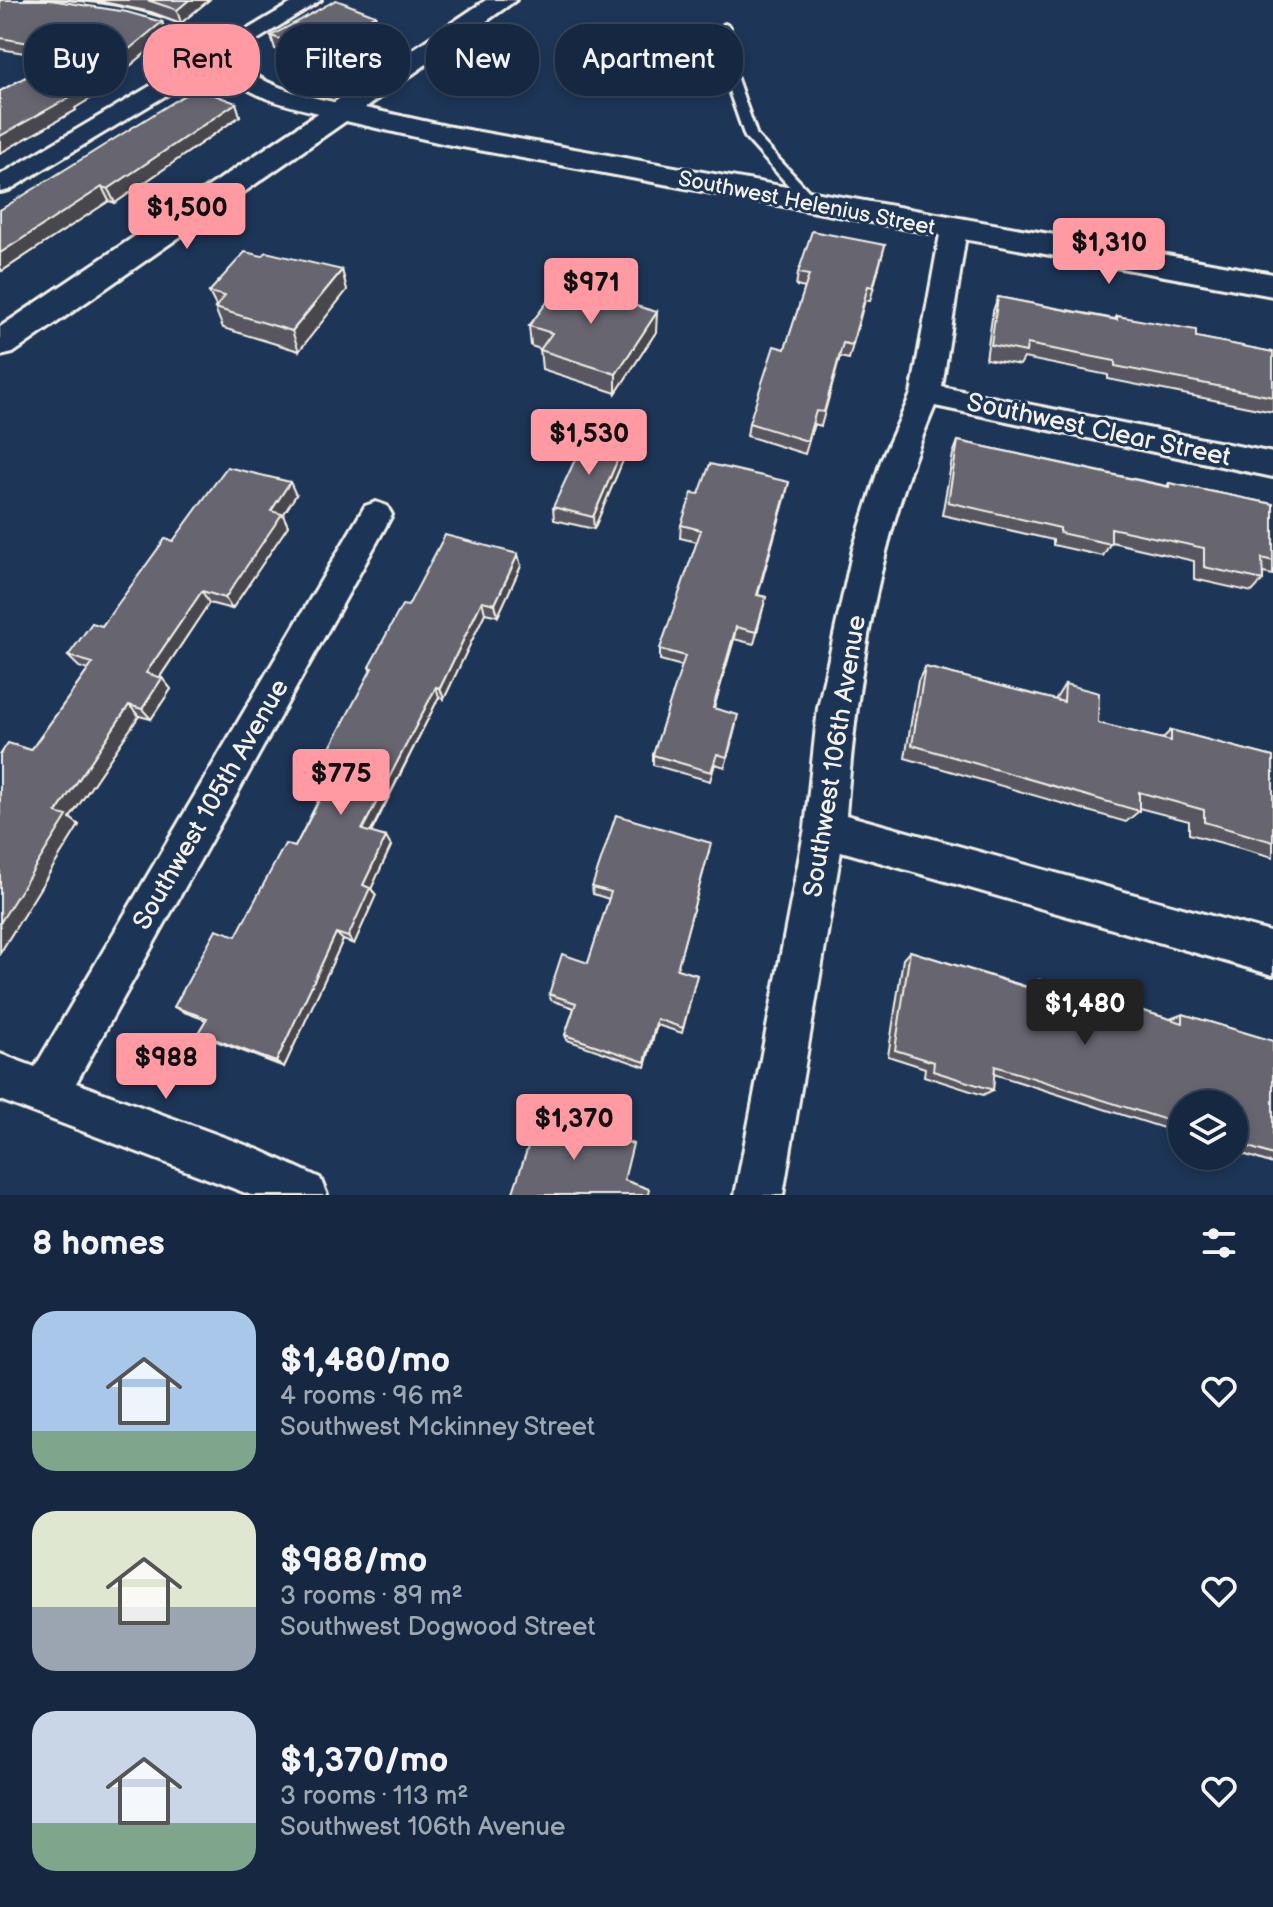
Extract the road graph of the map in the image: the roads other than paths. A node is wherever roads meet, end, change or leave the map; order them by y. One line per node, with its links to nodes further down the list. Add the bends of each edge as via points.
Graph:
1 (36, 0): 4 (street)
2 (311, 0): 5 (street)
3 (503, 0): 9 (street)
4 (163, 24)
5 (260, 30)
6 (260, 87): 9 (street)
7 (149, 96): 10 (street)
8 (737, 96): 11 (lane, via 751,137)
9 (342, 111): 11 (street, Southwest Helenius Street); 14 (street)
10 (0, 185)
11 (812, 203): 12 (street, Southwest Helenius Street)
12 (954, 229): 13 (street, Southwest Helenius Street); 15 (street, Southwest 106th Avenue)
13 (1273, 285)
14 (2, 339)
15 (926, 394): 16 (street, Southwest Clear Street); 18 (street, Southwest 106th Avenue, via 896,461 869,549 836,708)
16 (1273, 465)
17 (376, 515): 21 (street, Southwest 105th Avenue)
18 (825, 828): 19 (street); 23 (street, Southwest 106th Avenue)
19 (1273, 954)
20 (0, 1077): 21 (street)
21 (45, 1094): 22 (street)
22 (303, 1195)
23 (759, 1195)

